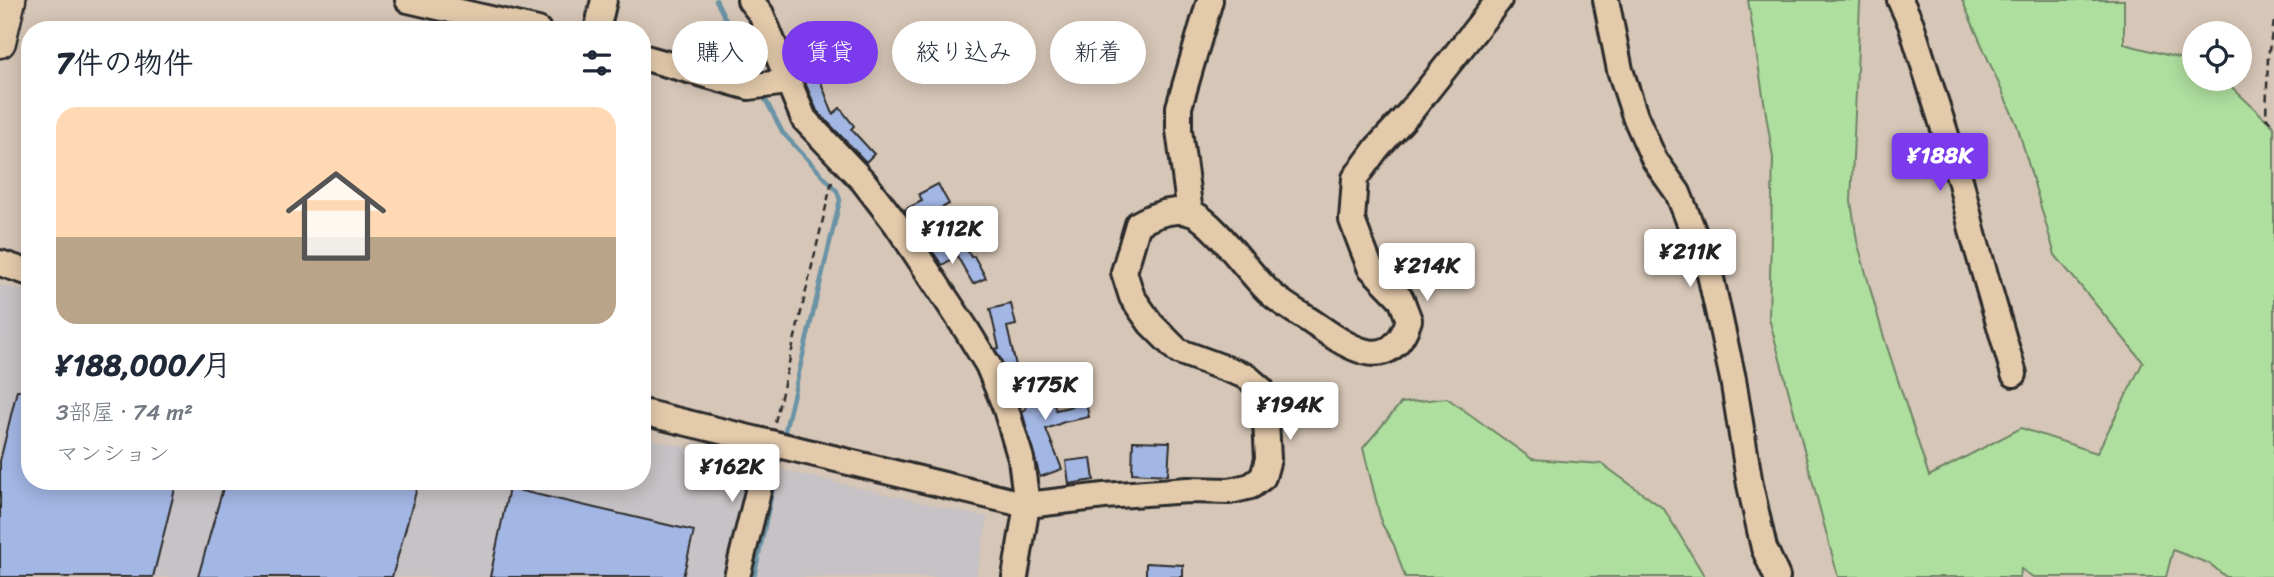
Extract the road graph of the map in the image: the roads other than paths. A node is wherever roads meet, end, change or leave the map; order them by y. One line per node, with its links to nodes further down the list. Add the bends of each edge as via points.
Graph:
1 (10, 0): 11 (main road)
2 (408, 0): 9 (street)
3 (604, 0): 10 (street)
4 (750, 0): 13 (street, via 761,14)
5 (1210, 0): 14 (street, via 1179,107)
6 (1499, 0): 14 (street, via 1355,178 1352,219 1361,244 1370,267 1401,299 1409,320 1403,337 1387,350 1374,354 1355,350 1270,293 1201,218)
7 (1606, 0): 23 (street, via 1634,116 1654,159 1678,193 1710,274 1750,485 1764,548)
8 (1900, 0): 17 (street, via 1961,183)
9 (499, 21)
10 (599, 21)
11 (0, 42)
12 (651, 60): 13 (street, via 749,87)
13 (773, 84): 20 (street, via 864,182 967,329 1005,406 1021,459)
14 (1190, 212): 20 (street, via 1164,212 1138,224 1124,272 1132,297 1178,351 1246,376 1261,389 1268,459 1263,477 1251,486 1230,491 1188,490)
15 (0, 263): 16 (street)
16 (21, 270)
17 (2014, 374)
18 (651, 414): 19 (street)
19 (778, 444): 20 (street); 21 (street)
20 (1027, 505): 22 (street)
21 (737, 577)
22 (1015, 577)
23 (1777, 577)

